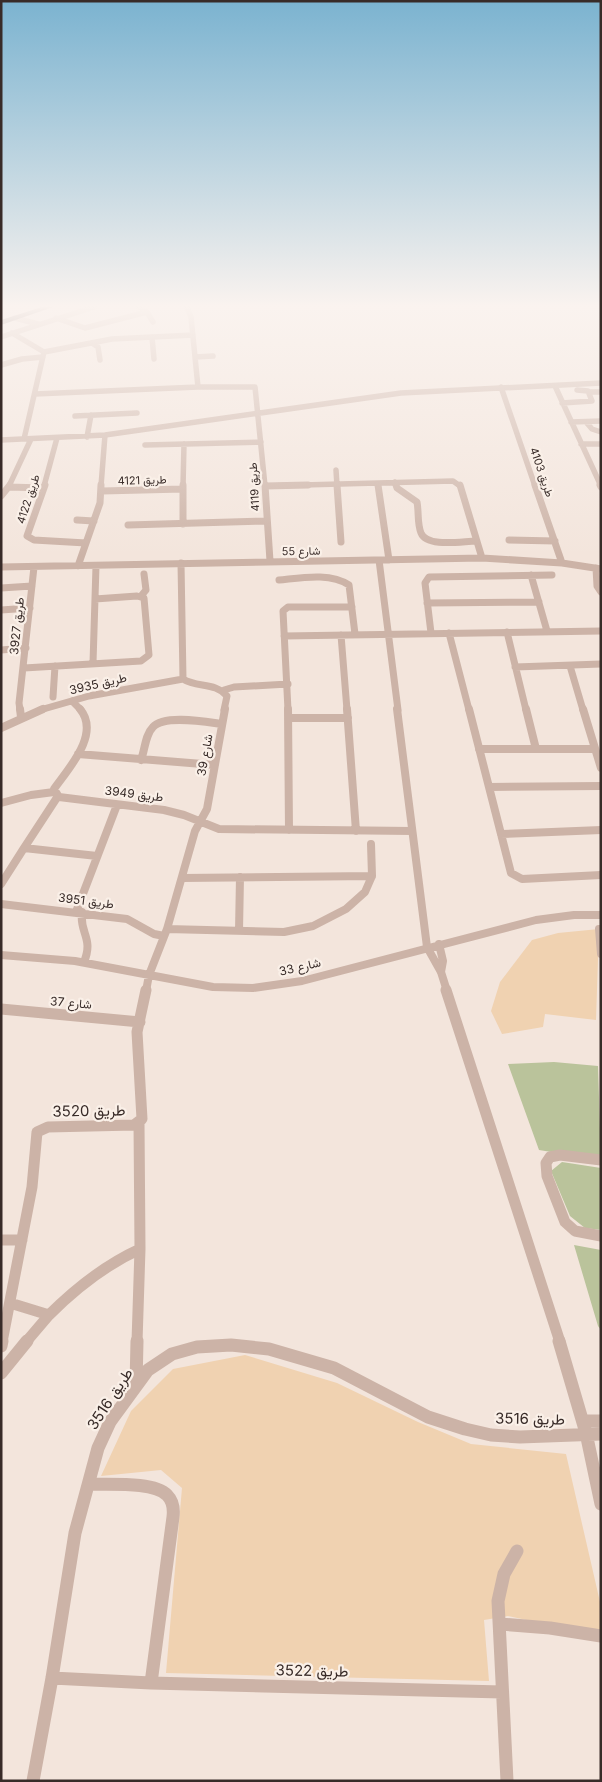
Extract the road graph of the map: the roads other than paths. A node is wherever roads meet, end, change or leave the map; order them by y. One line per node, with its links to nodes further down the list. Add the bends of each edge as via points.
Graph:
1 (36, 390): 10 (street)
2 (124, 390): 10 (street)
3 (256, 390): 12 (street, طريق 4119)
4 (448, 390): 12 (street, via 401,393)
5 (502, 390): 49 (street, طريق 4103)
6 (557, 390): 11 (street)
7 (584, 390): 8 (street)
8 (589, 392): 9 (street); 11 (street, via 591,401)
9 (601, 392)
10 (35, 394): 24 (street)
11 (562, 403): 18 (street)
12 (257, 412): 21 (street); 26 (street, طريق 4119)
13 (137, 413): 16 (street)
14 (579, 415): 19 (street)
15 (75, 416): 16 (street)
16 (91, 416): 22 (street)
17 (601, 421): 19 (street)
18 (571, 422): 19 (street); 28 (street)
19 (585, 422): 20 (street, via 591,429)
20 (601, 432)
21 (105, 435): 22 (street); 40 (street, طريق 4121)
22 (88, 437): 23 (street)
23 (57, 438): 24 (street); 38 (street, طريق 4122)
24 (27, 439): 25 (street); 36 (street)
25 (1, 440)
26 (261, 442): 27 (street); 35 (street, طريق 4119)
27 (184, 444): 30 (street); 39 (street)
28 (581, 444): 29 (street); 37 (street)
29 (601, 444)
30 (145, 445)
31 (336, 470): 34 (street)
32 (395, 482): 33 (street); 48 (street, via 417,502 425,539); 48 (street, via 445,480 458,484)
33 (378, 483): 34 (street); 54 (street)
34 (338, 484): 35 (street); 51 (street)
35 (265, 486): 44 (street, طريق 4119)
36 (9, 487): 38 (street); 41 (street)
37 (601, 487)
38 (43, 488): 50 (street, طريق 4122, via 28,538)
39 (183, 489): 40 (street, طريق 4121); 45 (street)
40 (102, 491): 43 (street, طريق 4121)
41 (1, 496)
42 (77, 520): 43 (street)
43 (94, 521): 50 (street, طريق 4121)
44 (266, 521): 45 (street); 55 (street, طريق 4119)
45 (183, 524): 46 (street)
46 (128, 525)
47 (509, 540): 49 (street)
48 (476, 541): 52 (street)
49 (555, 541): 57 (street, طريق 4103)
50 (86, 542): 58 (street, طريق 4121)
51 (341, 542)
52 (482, 558): 54 (street, شارع 55); 57 (street, شارع 55)
53 (379, 560): 54 (street, شارع 55); 55 (street, شارع 55); 83 (street)
54 (389, 560)
55 (270, 561): 56 (street, شارع 55)
56 (181, 563): 59 (street, شارع 55); 94 (street)
57 (562, 564): 62 (street, شارع 55)
58 (78, 566): 59 (street, شارع 55); 61 (street, شارع 55)
59 (96, 566): 71 (street)
60 (1, 567): 61 (street, شارع 55)
61 (34, 567): 67 (street, طريق 3927)
62 (598, 568): 69 (street, via 597,586)
63 (144, 574): 70 (street, via 146,590)
64 (531, 575): 65 (street); 72 (street); 73 (street, via 432,576 425,581)
65 (552, 575)
66 (279, 580): 74 (street, via 341,580 350,585)
67 (32, 586): 68 (street); 75 (street, طريق 3927)
68 (1, 588)
69 (601, 592)
70 (141, 596): 71 (street); 88 (street, via 145,600 148,657 141,661)
71 (95, 600): 88 (street)
72 (538, 602): 73 (street); 77 (street)
73 (427, 603): 80 (street)
74 (352, 607): 82 (street); 85 (street, via 286,608 282,611)
75 (30, 608): 76 (street); 86 (street, طريق 3927)
76 (1, 610)
77 (547, 631): 78 (street); 79 (street)
78 (601, 631)
79 (507, 632): 81 (street); 92 (street)
80 (432, 633): 81 (street); 83 (street)
81 (449, 633): 104 (street)
82 (354, 634): 83 (street); 84 (street)
83 (388, 634): 120 (street)
84 (340, 635): 85 (street); 101 (street)
85 (284, 636): 95 (street)
86 (26, 648): 87 (street); 93 (street, طريق 3927)
87 (1, 650)
88 (92, 663): 90 (street)
89 (601, 664): 91 (street)
90 (55, 666): 93 (street); 97 (street)
91 (570, 666): 92 (street); 106 (street)
92 (515, 667): 105 (street)
93 (24, 668): 99 (street, طريق 3927, via 18,703)
94 (183, 679): 96 (street, via 188,683); 98 (street, طريق 3935)
95 (288, 684): 96 (street); 100 (street)
96 (224, 690): 102 (street, شارع 39, via 227,696)
97 (53, 697)
98 (72, 701): 99 (street, طريق 3935); 107 (street, via 83,712 87,722)
99 (21, 717): 103 (street, طريق 3935)
100 (288, 718): 101 (street); 117 (street)
101 (348, 718): 119 (street)
102 (222, 724): 108 (street, via 169,720 158,723 152,728); 109 (street, شارع 39)
103 (1, 728)
104 (479, 749): 105 (street); 112 (street)
105 (536, 749): 106 (street)
106 (595, 749): 110 (street)
107 (78, 754): 108 (street); 113 (street, via 54,789)
108 (142, 760): 109 (street)
109 (215, 765): 116 (street, شارع 39, via 208,804)
110 (601, 768)
111 (601, 786): 112 (street)
112 (489, 787): 121 (street)
113 (59, 796): 114 (street, طريق 3949, via 26,796); 115 (street, طريق 3949); 123 (street)
114 (1, 803)
115 (117, 804): 116 (street, طريق 3949, via 169,811); 124 (street)
116 (200, 823): 117 (street, طريق 3949, via 226,829); 128 (street, شارع 39)
117 (289, 830): 119 (street, طريق 3949)
118 (601, 830): 121 (street)
119 (356, 831): 120 (street, طريق 3949)
120 (412, 831): 137 (street)
121 (501, 834): 125 (street, via 511,873 515,877)
122 (371, 844): 126 (street)
123 (24, 848): 124 (street); 129 (street)
124 (97, 856): 131 (street)
125 (601, 875)
126 (372, 876): 127 (street); 134 (street, via 369,886 357,901 313,926 284,932)
127 (240, 877): 128 (street); 134 (street)
128 (182, 878): 135 (street, شارع 39)
129 (1, 884)
130 (1, 904): 131 (street, طريق 3951)
131 (79, 912): 135 (street, طريق 3951, via 127,919 150,932); 140 (street, via 89,944)
132 (601, 915): 136 (street, شارع 33, via 536,920)
133 (599, 929): 138 (street)
134 (239, 931): 135 (street)
135 (165, 932): 142 (street, شارع 39)
136 (439, 944): 137 (street, شارع 33); 141 (street, via 443,961)
137 (427, 947): 141 (street); 142 (street, شارع 33, via 275,986 224,988)
138 (601, 954)
139 (1, 955): 140 (street, شارع 33)
140 (84, 962): 142 (street, شارع 33)
141 (441, 972): 156 (street)
142 (149, 975): 144 (street, طريق 3520)
143 (1, 1010): 144 (street, شارع 37)
144 (140, 1022): 145 (street, طريق 3520, via 138,1050 142,1113)
145 (139, 1123): 149 (street, طريق 3520, via 40,1129 36,1135 32,1187); 150 (street)
146 (601, 1160): 147 (street, via 560,1155 550,1157 545,1172 562,1218 574,1231)
147 (601, 1236)
148 (1, 1240): 149 (street)
149 (22, 1240): 151 (street, طريق 3520)
150 (140, 1249): 152 (street, via 90,1276); 155 (street)
151 (10, 1303): 152 (street); 153 (street, طريق 3520)
152 (48, 1315): 154 (street)
153 (1, 1346)
154 (1, 1372)
155 (136, 1386): 159 (street, طريق 3516, via 148,1370 172,1354 197,1347 231,1345 269,1349 334,1368 428,1417 465,1429 520,1437); 160 (street, طريق 3516, via 110,1422 98,1448)
156 (584, 1421): 157 (street); 159 (street)
157 (601, 1421)
158 (601, 1434): 159 (street, طريق 3516)
159 (587, 1436): 161 (street)
160 (89, 1484): 165 (street, طريق 3516, via 75,1533); 166 (street, via 160,1489 172,1499 174,1508)
161 (601, 1504)
162 (517, 1551): 163 (street, via 507,1564 500,1583)
163 (500, 1624): 164 (street); 167 (street)
164 (601, 1636)
165 (52, 1678): 166 (street, طريق 3522); 168 (street, طريق 3516)
166 (151, 1684): 167 (street, طريق 3522)
167 (502, 1692): 169 (street)
168 (33, 1781)
169 (507, 1781)

